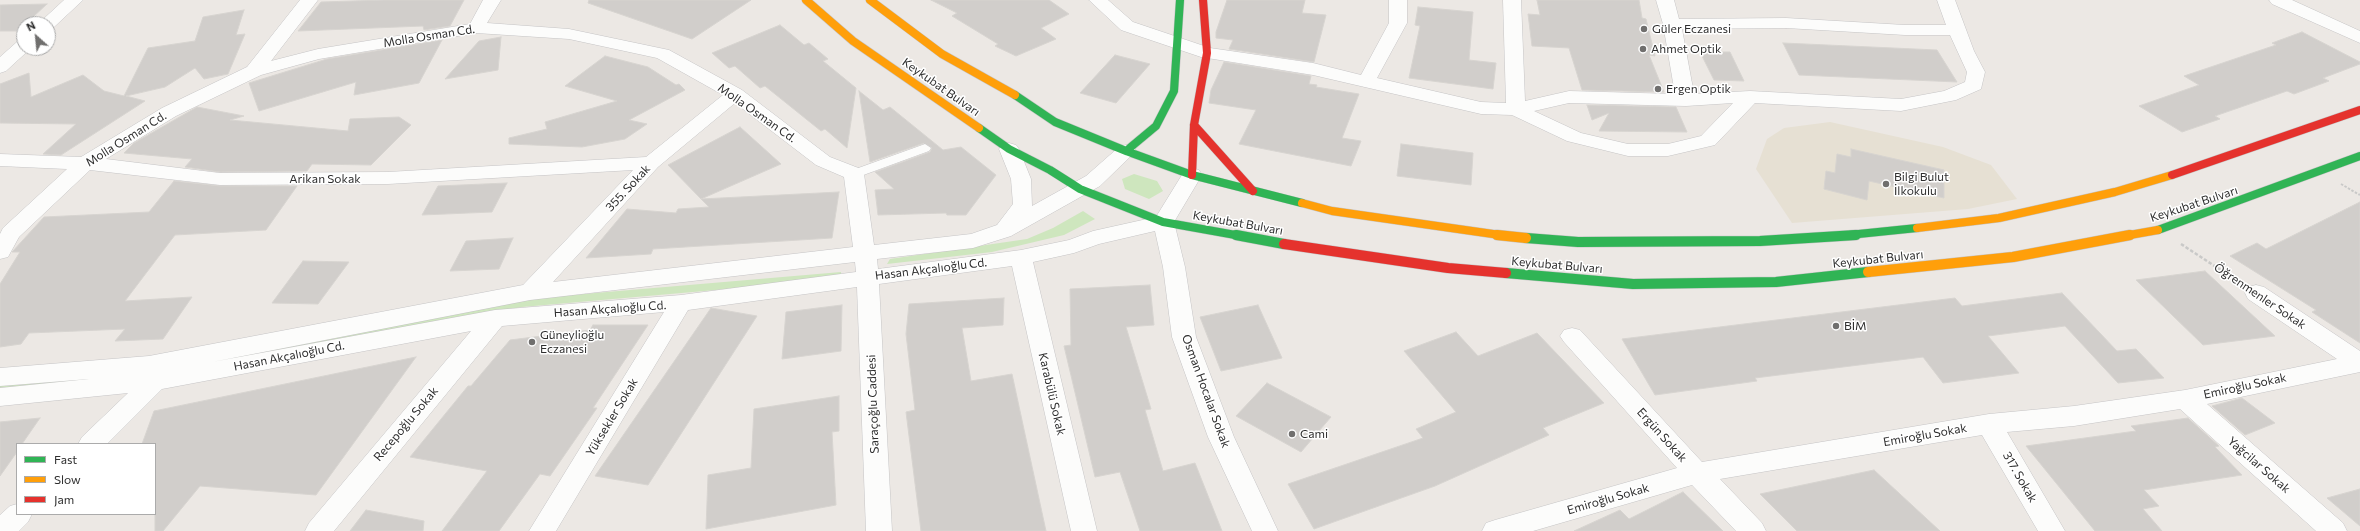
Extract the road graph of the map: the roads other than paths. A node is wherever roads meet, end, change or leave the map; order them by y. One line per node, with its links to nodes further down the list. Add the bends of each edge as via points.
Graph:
1 (74, 0): 14 (street)
2 (308, 0): 23 (street)
3 (492, 0): 16 (street)
4 (806, 0): 32 (main road, Keykubat Bulvarı, via 853,41)
5 (870, 0): 33 (main road, Keykubat Bulvarı, via 942,54 1010,91 1055,122)
6 (1098, 0): 19 (street, via 1127,26)
7 (1180, 0): 19 (main road)
8 (1203, 0): 21 (main road)
9 (1398, 0): 24 (street, via 1398,22)
10 (1512, 0): 28 (street)
11 (1665, 0): 15 (street)
12 (1946, 0): 17 (street)
13 (2278, 0): 18 (street)
14 (56, 16)
15 (1672, 24): 17 (street, via 1786,23 1905,30); 27 (street)
16 (476, 28): 23 (street, Molla Osman Cd., via 318,54); 25 (street, Molla Osman Cd., via 569,34 663,54)
17 (1958, 30): 26 (street, via 1976,72 1974,85 1949,96 1901,105)
18 (2360, 38)
19 (1178, 44): 21 (street); 33 (main road, via 1174,91 1156,126)
20 (16, 52): 22 (street)
21 (1207, 53): 24 (street); 30 (main road)
22 (0, 67)
23 (254, 71): 36 (street, Molla Osman Cd., via 169,112)
24 (1367, 80): 28 (street, via 1411,93 1481,108)
25 (735, 94): 37 (street, 355. Sokak); 38 (street, Molla Osman Cd., via 823,161)
26 (1750, 97): 27 (street); 28 (street, via 1708,141 1668,150 1628,150 1574,137)
27 (1686, 100): 28 (street, via 1569,97)
28 (1516, 109)
29 (2360, 110): 41 (main road, Keykubat Bulvarı, via 2195,168 2115,192 1999,218 1860,235 1760,241 1578,242 1494,235 1332,211)
30 (1194, 126): 39 (main road); 41 (main road)
31 (925, 148): 38 (lane)
32 (1009, 149): 40 (main road, Keykubat Bulvarı); 43 (street, via 1021,179 1023,204)
33 (1126, 151): 39 (main road, Keykubat Bulvarı); 40 (street, Hasan Akçalıoğlu Cd., via 1093,181)
34 (2360, 156): 42 (main road, Keykubat Bulvarı, via 2160,230 2013,257 1776,282 1633,284 1448,268 1312,249)
35 (0, 160): 36 (street, Arikan Sokak)
36 (85, 163): 37 (street, Arikan Sokak, via 227,179 388,178); 44 (street, Molla Osman Cd., via 11,233)
37 (651, 163): 48 (street, 355. Sokak)
38 (854, 174): 45 (street)
39 (1192, 175): 41 (main road, Keykubat Bulvarı); 42 (street)
40 (1080, 189): 42 (main road, Keykubat Bulvarı); 43 (street, Hasan Akçalıoğlu Cd.)
41 (1253, 191)
42 (1163, 222): 46 (street, Hasan Akçalıoğlu Cd., via 1094,238 1074,246); 67 (street, Osman Hocalar Sokak, via 1174,267 1184,337 1221,437)
43 (1003, 231): 45 (street, Hasan Akçalıoğlu Cd., via 973,241)
44 (0, 252)
45 (863, 252): 47 (street); 48 (street, Hasan Akçalıoğlu Cd.)
46 (1021, 257): 47 (street, Hasan Akçalıoğlu Cd.); 66 (street, Karabülü Sokak)
47 (868, 277): 50 (street, Hasan Akçalıoğlu Cd.); 65 (street, Saraçoğlu Caddesi)
48 (530, 292): 54 (street, Hasan Akçalıoğlu Cd., via 149,365)
49 (2256, 293): 53 (street, Öğrenmenler Sokak)
50 (681, 303): 51 (street, Hasan Akçalıoğlu Cd.); 64 (street, Yüksekler Sokak)
51 (495, 318): 55 (street, Hasan Akçalıoğlu Cd.); 63 (street, Recepoğlu Sokak)
52 (1572, 336): 60 (street, Ergün Sokak)
53 (2360, 363): 57 (street, Emiroğlu Sokak)
54 (0, 377)
55 (155, 381): 56 (street, Hasan Akçalıoğlu Cd.); 59 (street)
56 (0, 397)
57 (2185, 399): 58 (street, Emiroğlu Sokak, via 2074,416); 71 (street, Yağcilar Sokak)
58 (1989, 424): 60 (street, Emiroğlu Sokak); 70 (street, 317. Sokak)
59 (91, 443)
60 (1697, 473): 68 (street, Emiroğlu Sokak); 69 (street, Ergün Sokak)
61 (18, 515): 62 (street)
62 (1, 531)
63 (318, 531)
64 (542, 531)
65 (879, 531)
66 (1084, 531)
67 (1265, 531)
68 (1495, 531)
69 (1753, 531)
70 (2052, 531)
71 (2334, 531)

